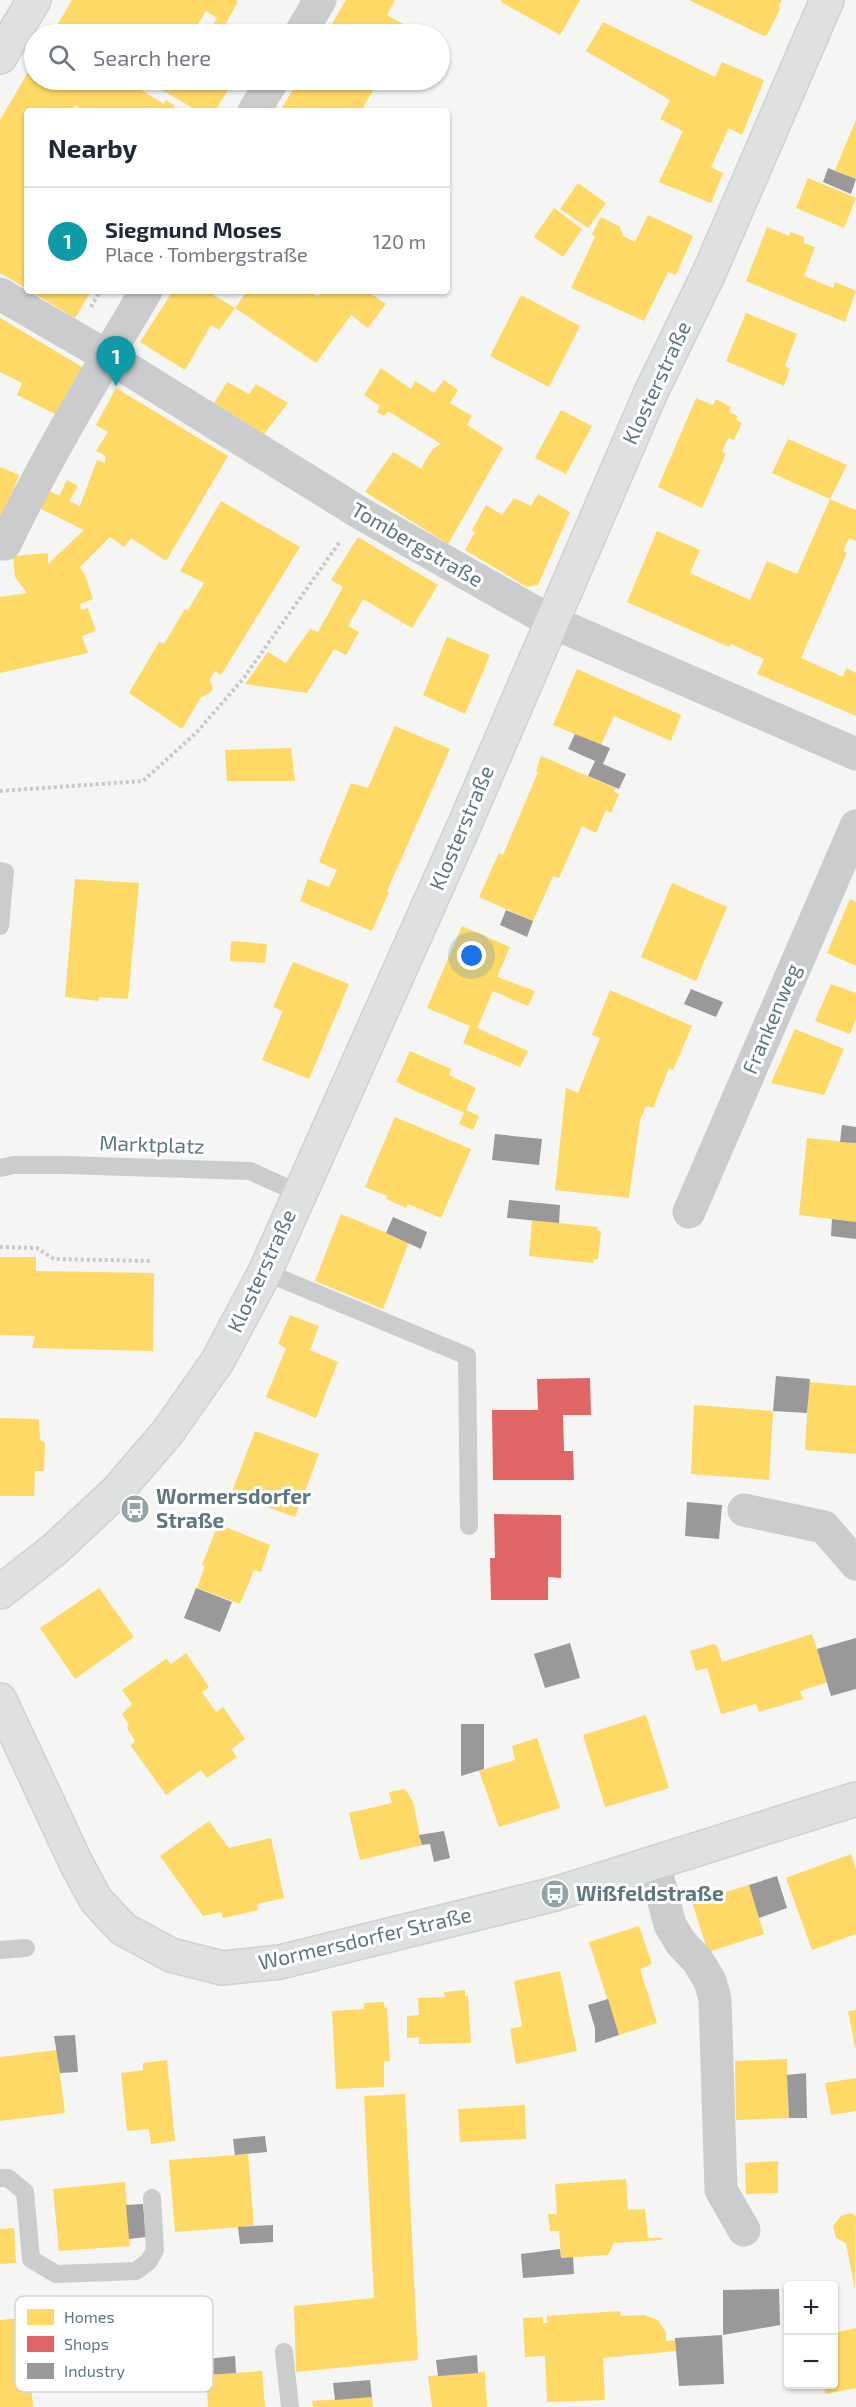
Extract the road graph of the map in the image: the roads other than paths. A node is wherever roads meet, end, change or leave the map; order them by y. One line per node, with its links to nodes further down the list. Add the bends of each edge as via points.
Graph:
1 (34, 0): 5 (main road)
2 (320, 0): 4 (street)
3 (827, 0): 12 (main road, Klosterstraße)
4 (306, 24)
5 (0, 57)
6 (267, 90): 7 (street)
7 (256, 108)
8 (0, 294): 10 (street, Tombergstraße)
9 (144, 294): 10 (street)
10 (107, 356): 11 (street, via 38,475 5,544); 12 (street, Tombergstraße, via 360,513)
11 (0, 544)
12 (552, 622): 13 (street, Tombergstraße); 18 (main road, Klosterstraße)
13 (856, 754)
14 (856, 826): 19 (street, Frankenweg)
15 (0, 871): 16 (lane, via 5,872)
16 (0, 926)
17 (0, 1168): 18 (lane, Marktplatz, via 64,1165 250,1171)
18 (298, 1193): 20 (main road, Klosterstraße)
19 (689, 1212)
20 (265, 1272): 22 (lane, via 467,1356); 24 (main road, Klosterstraße, via 217,1362 167,1433 117,1491 55,1549)
21 (744, 1510): 23 (street, via 824,1527)
22 (469, 1526)
23 (856, 1564)
24 (0, 1592)
25 (0, 1700): 27 (main road, Wormersdorfer Straße, via 96,1900 123,1929 171,1955 222,1968 280,1962 555,1894)
26 (856, 1799): 27 (main road, Wormersdorfer Straße)
27 (654, 1863): 32 (street, via 670,1924 710,1981 715,2009 721,2190)
28 (26, 1948): 29 (lane)
29 (0, 1950)
30 (0, 2178): 31 (lane, via 8,2178 25,2192 31,2259 56,2274 136,2271 155,2250)
31 (152, 2198)
32 (744, 2230)
33 (284, 2352): 34 (lane)
34 (290, 2407)

